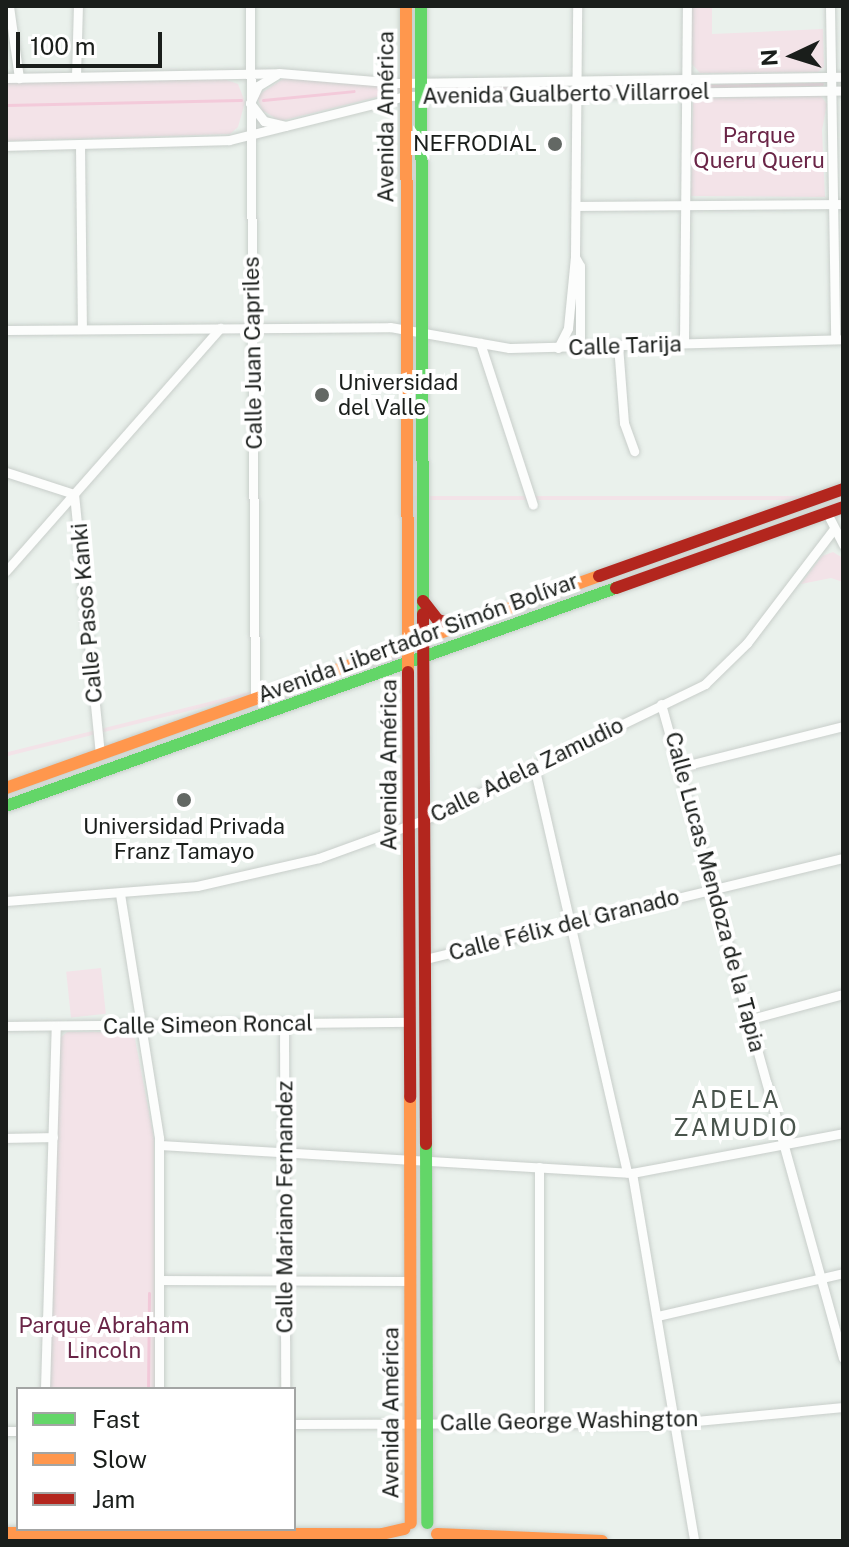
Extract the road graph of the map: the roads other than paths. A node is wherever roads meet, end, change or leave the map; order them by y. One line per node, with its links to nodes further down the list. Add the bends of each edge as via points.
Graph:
1 (9, 6): 15 (street)
2 (78, 6): 11 (street)
3 (250, 6): 9 (street, Calle Juan Capriles)
4 (406, 6): 18 (main road, Avenida América)
5 (421, 6): 19 (main road, Avenida América)
6 (577, 6): 17 (street)
7 (687, 6): 16 (street)
8 (830, 6): 12 (street)
9 (250, 73): 10 (street, Avenida Gualberto Villarroel); 11 (street, Avenida Gualberto Villarroel); 24 (street, Calle Juan Capriles)
10 (279, 73): 18 (street, Avenida Gualberto Villarroel); 24 (street, via 258,86)
11 (76, 76): 15 (street, Avenida Gualberto Villarroel)
12 (831, 77): 13 (street, Avenida Gualberto Villarroel); 16 (street, Avenida Gualberto Villarroel); 20 (street)
13 (843, 77)
14 (6, 78): 15 (street, Avenida Gualberto Villarroel)
15 (19, 78)
16 (686, 79): 17 (street, Avenida Gualberto Villarroel); 22 (street)
17 (577, 81): 19 (street, Avenida Gualberto Villarroel); 23 (street)
18 (406, 89): 19 (street, Avenida Gualberto Villarroel); 25 (street, Avenida Gualberto Villarroel); 37 (main road, Avenida América)
19 (422, 89): 23 (street, Avenida Gualberto Villarroel); 38 (main road, Avenida América)
20 (832, 91): 21 (street, Avenida Gualberto Villarroel); 22 (street, Avenida Gualberto Villarroel); 29 (street)
21 (843, 91)
22 (686, 93): 23 (street, Avenida Gualberto Villarroel); 30 (street)
23 (577, 94): 31 (street)
24 (250, 103): 25 (street, via 264,121); 26 (street, Calle Juan Capriles)
25 (288, 126): 26 (street, Avenida Gualberto Villarroel)
26 (250, 137): 27 (street, Avenida Gualberto Villarroel); 33 (street, Calle Juan Capriles)
27 (80, 145): 28 (street, Avenida Gualberto Villarroel); 35 (street)
28 (6, 146)
29 (838, 204): 30 (street); 39 (street)
30 (684, 205): 31 (street); 41 (street)
31 (576, 206): 32 (street)
32 (575, 257): 43 (street, via 580,266); 44 (street, via 568,328)
33 (253, 327): 34 (street, Calle Tarija); 37 (street, Calle Tarija); 62 (street, Calle Juan Capriles)
34 (220, 328): 35 (street, Calle Tarija); 48 (street)
35 (82, 329): 36 (street, Calle Tarija)
36 (6, 330)
37 (408, 330): 38 (street, Calle Tarija); 58 (main road, Avenida América)
38 (422, 333): 40 (street, Calle Tarija); 55 (main road, Avenida América)
39 (839, 339): 41 (street, Calle Tarija)
40 (480, 343): 44 (street, Calle Tarija); 49 (street)
41 (684, 343): 42 (street, Calle Tarija)
42 (618, 345): 43 (street, Calle Tarija); 45 (street, via 624,423)
43 (580, 347): 44 (street, Calle Tarija)
44 (558, 348)
45 (634, 451)
46 (6, 472): 48 (street, Calle Pasos Kanki)
47 (843, 489): 56 (main road, Avenida Libertador Simón Bolívar)
48 (74, 494): 54 (street); 66 (street, Calle Pasos Kanki)
49 (533, 505)
50 (843, 507): 51 (main road, Avenida Libertador Simón Bolívar)
51 (827, 513): 52 (street); 59 (main road, Avenida Libertador Simón Bolívar)
52 (833, 530): 53 (street); 64 (street, Calle Adela Zamudio, via 729,664 705,684)
53 (843, 545)
54 (6, 571)
55 (423, 601): 56 (main road, via 438,620); 57 (main road, Avenida América)
56 (460, 626): 57 (main road, Avenida Libertador Simón Bolívar)
57 (423, 639): 58 (main road, Avenida Libertador Simón Bolívar); 59 (main road, Avenida América)
58 (408, 644): 60 (main road, Avenida América); 62 (main road, Avenida Libertador Simón Bolívar)
59 (424, 657): 60 (main road, Avenida Libertador Simón Bolívar); 71 (main road, Avenida América)
60 (408, 663): 61 (main road, Avenida Libertador Simón Bolívar); 63 (main road, Avenida América)
61 (374, 675): 63 (main road, via 394,682); 70 (main road, Avenida Libertador Simón Bolívar)
62 (255, 699): 66 (main road, Avenida Libertador Simón Bolívar)
63 (408, 699): 72 (main road, Avenida América)
64 (661, 704): 67 (street, Calle Adela Zamudio); 68 (street, Calle Lucas Mendoza de la Tapia)
65 (843, 726): 68 (street)
66 (100, 754): 69 (main road, Avenida Libertador Simón Bolívar)
67 (534, 766): 71 (street, Calle Adela Zamudio); 77 (street)
68 (680, 767): 74 (street, Calle Lucas Mendoza de la Tapia)
69 (6, 788)
70 (6, 806)
71 (424, 820): 72 (street, Calle Adela Zamudio); 78 (main road, Avenida América)
72 (409, 826): 75 (street, Calle Adela Zamudio, via 319,858 237,878); 81 (main road, Avenida América)
73 (843, 858): 74 (street, Calle Félix del Granado)
74 (713, 888): 77 (street, Calle Félix del Granado); 80 (street, Calle Lucas Mendoza de la Tapia)
75 (120, 894): 76 (street, Calle Adela Zamudio); 85 (street)
76 (6, 901)
77 (573, 924): 78 (street, Calle Félix del Granado); 95 (street)
78 (425, 959): 93 (main road, Avenida América)
79 (843, 994): 80 (street)
80 (751, 1019): 90 (street, Calle Lucas Mendoza de la Tapia)
81 (410, 1022): 82 (street, Calle Simeon Roncal); 92 (main road, Avenida América)
82 (284, 1024): 85 (street, Calle Simeon Roncal); 91 (street, Calle Mariano Fernandez)
83 (6, 1026): 84 (street, Calle Simeon Roncal)
84 (56, 1026): 85 (street, Calle Simeon Roncal); 87 (street)
85 (140, 1027): 89 (street)
86 (843, 1133): 90 (street)
87 (53, 1137): 88 (street); 103 (street)
88 (6, 1138)
89 (160, 1145): 91 (street); 98 (street)
90 (785, 1147): 95 (street); 97 (street, Calle Lucas Mendoza de la Tapia)
91 (286, 1152): 92 (street); 99 (street, Calle Mariano Fernandez)
92 (410, 1159): 93 (street); 100 (main road, Avenida América)
93 (425, 1159): 94 (street); 108 (main road, Avenida América)
94 (539, 1167): 95 (street); 107 (street)
95 (629, 1173): 101 (street)
96 (843, 1273): 97 (street)
97 (822, 1278): 101 (street); 102 (street, Calle Lucas Mendoza de la Tapia)
98 (159, 1280): 99 (street); 104 (street)
99 (285, 1280): 100 (street); 105 (street, Calle Mariano Fernandez)
100 (410, 1281): 109 (main road, Avenida América)
101 (657, 1316): 110 (street)
102 (843, 1358)
103 (45, 1387)
104 (159, 1387)
105 (285, 1387)
106 (843, 1407): 110 (street, Calle George Washington)
107 (539, 1421): 108 (street, Calle George Washington); 110 (street, Calle George Washington)
108 (427, 1422): 109 (street, Calle George Washington); 112 (main road, Avenida América)
109 (411, 1423): 111 (street, Calle George Washington); 114 (main road, Avenida América)
110 (675, 1423): 120 (street)
111 (296, 1424)
112 (427, 1523): 114 (main road); 118 (main road)
113 (285, 1531): 114 (main road); 116 (main road)
114 (405, 1531)
115 (41, 1532): 116 (main road); 117 (main road)
116 (158, 1532)
117 (6, 1533)
118 (438, 1537): 119 (main road)
119 (602, 1541)
120 (694, 1541)

